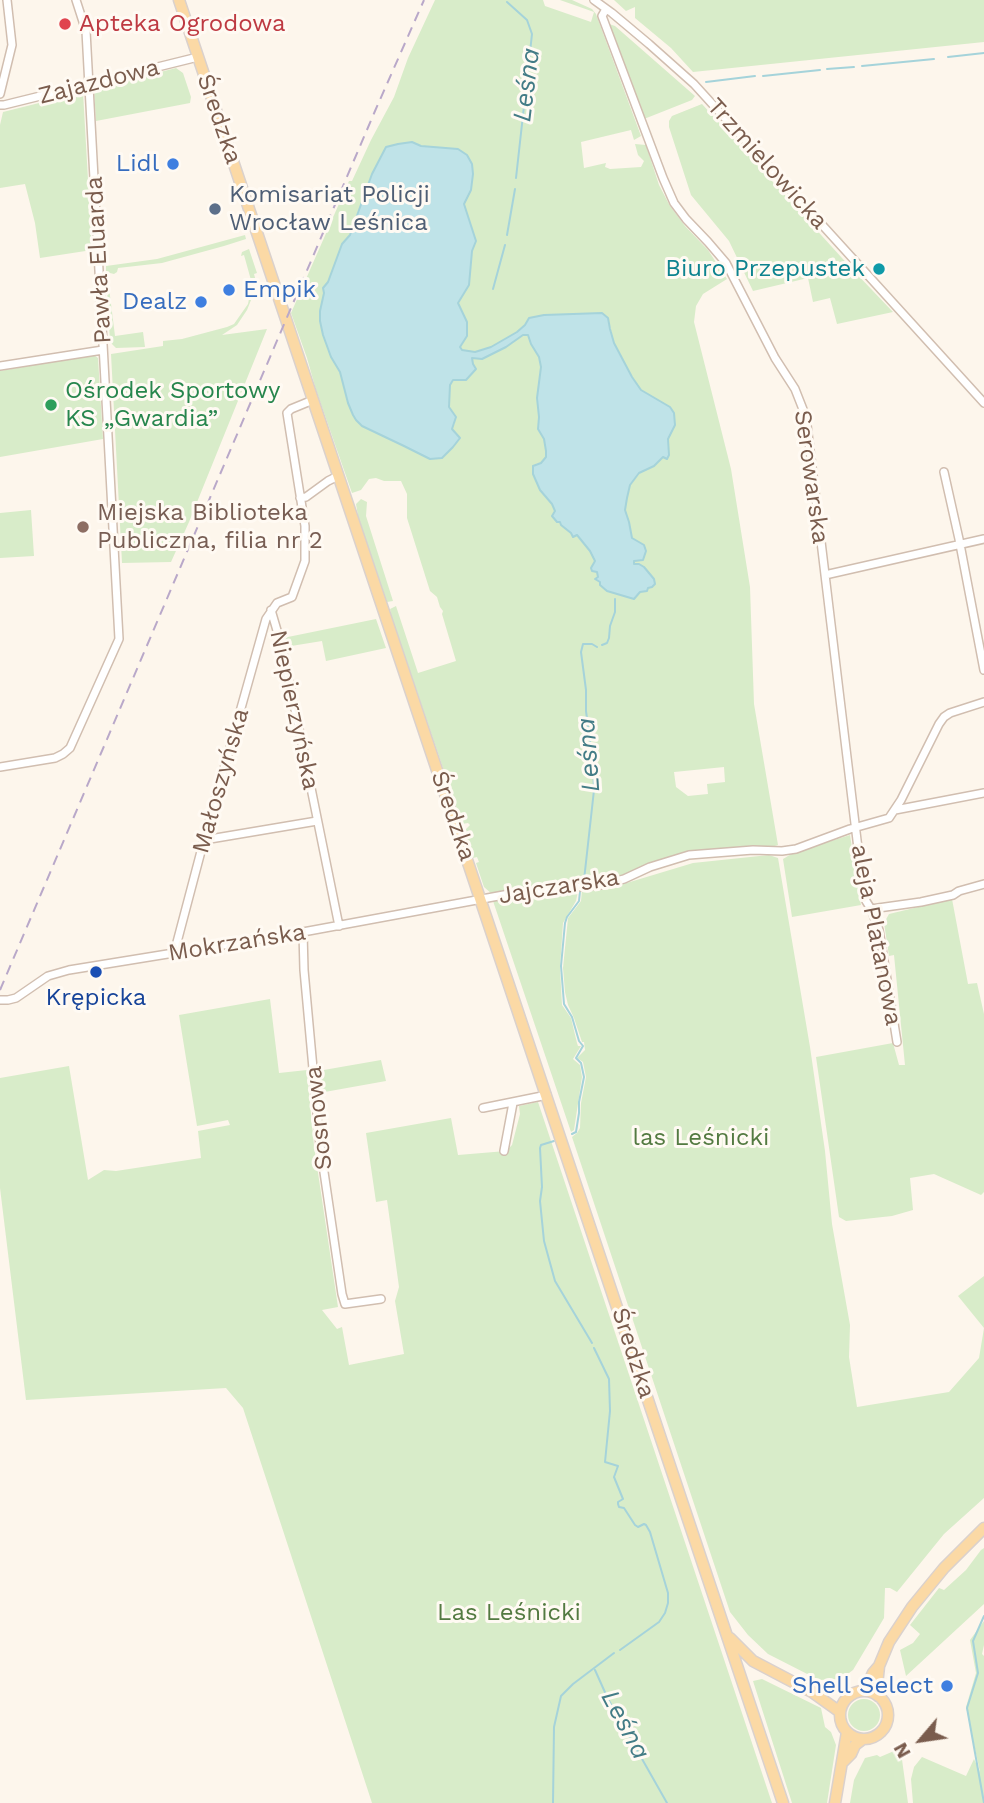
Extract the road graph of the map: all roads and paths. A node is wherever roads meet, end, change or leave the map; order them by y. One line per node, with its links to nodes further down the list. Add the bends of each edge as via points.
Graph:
1 (7, 0): 8 (street, via 12,44)
2 (76, 0): 7 (street, Pawła Eluarda, via 86,31)
3 (179, 0): 6 (main road, Średzka)
4 (594, 0): 5 (street, Trzmielowicka)
5 (606, 9): 13 (street, Trzmielowicka, via 694,84); 19 (street, Serowarska, via 602,16 674,203 726,263 801,401)
6 (198, 57): 7 (street, Zajazdowa); 12 (main road, Średzka)
7 (89, 83): 9 (street, Zajazdowa); 10 (street, Pawła Eluarda)
8 (0, 94)
9 (0, 105)
10 (103, 350): 11 (street); 23 (street, Pawła Eluarda, via 119,639 67,751 59,757)
11 (0, 366)
12 (313, 400): 15 (main road, Średzka); 16 (street, Niepierzyńska, via 287,413)
13 (984, 403)
14 (944, 472): 18 (street)
15 (338, 476): 16 (street); 30 (main road, Średzka)
16 (300, 498): 20 (street, Niepierzyńska, via 306,561 292,597)
17 (984, 538): 18 (street)
18 (960, 544): 19 (street); 21 (street)
19 (825, 575): 27 (street, Serowarska)
20 (271, 610): 26 (street, Niepierzyńska); 28 (street, Małoszyńska)
21 (984, 670)
22 (984, 702): 25 (street, via 944,717)
23 (0, 767)
24 (984, 793): 25 (street, Jajczarska)
25 (895, 810): 27 (street, Jajczarska, via 884,821)
26 (317, 821): 28 (street); 32 (street, Niepierzyńska)
27 (855, 827): 30 (street, Jajczarska, via 796,849 689,855 601,885); 31 (street, aleja Platanowa)
28 (204, 840): 34 (street, Małoszyńska)
29 (984, 884): 31 (street, via 953,895)
30 (481, 899): 32 (street, Mokrzańska); 37 (main road, Średzka)
31 (871, 909): 36 (street, aleja Platanowa)
32 (339, 926): 33 (street, Mokrzańska)
33 (303, 932): 34 (street, Mokrzańska); 41 (street, Sosnowa, via 320,1145 345,1304)
34 (176, 953): 35 (street, Mokrzańska, via 59,973 16,998)
35 (0, 1000)
36 (897, 1042)
37 (547, 1095): 38 (street); 43 (main road, Średzka)
38 (513, 1103): 39 (street); 40 (street)
39 (483, 1108)
40 (503, 1151)
41 (381, 1298)
42 (984, 1528): 44 (main road, via 912,1607)
43 (726, 1632): 46 (main road, via 753,1661); 53 (main road, Średzka)
44 (879, 1666): 45 (main road); 47 (main road)
45 (862, 1691): 47 (main road); 48 (main road)
46 (813, 1692): 48 (main road); 49 (main road)
47 (878, 1696): 51 (main road, via 887,1710 886,1725)
48 (848, 1697): 49 (main road)
49 (840, 1712): 50 (main road)
50 (847, 1732): 51 (main road); 52 (main road)
51 (863, 1739): 52 (main road)
52 (843, 1762): 54 (main road)
53 (783, 1803)
54 (835, 1803)

